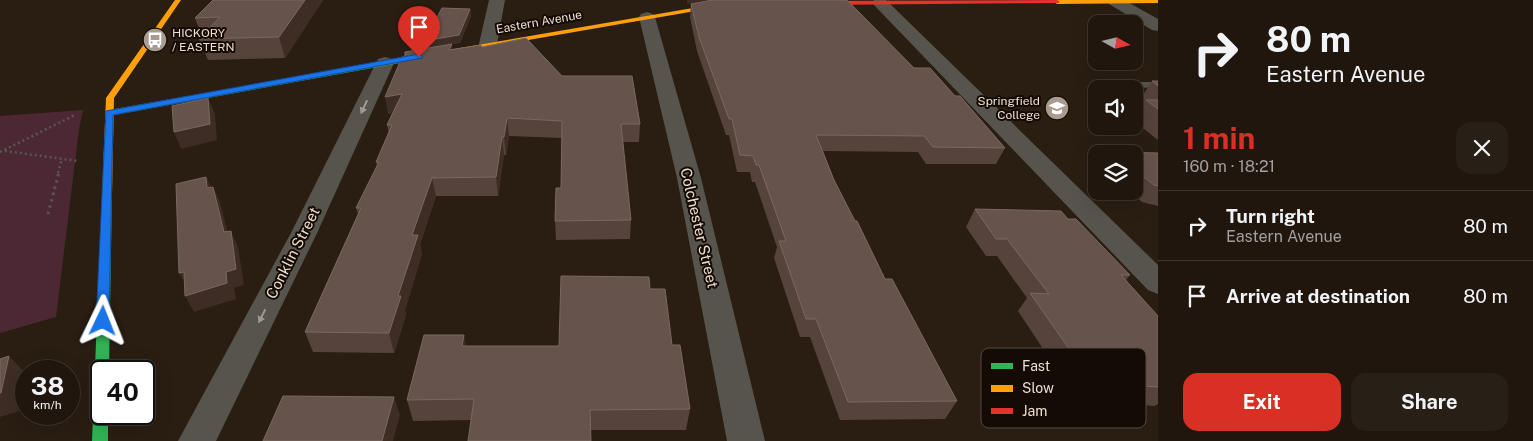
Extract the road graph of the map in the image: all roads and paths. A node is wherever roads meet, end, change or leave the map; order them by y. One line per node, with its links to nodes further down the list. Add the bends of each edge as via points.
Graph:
1 (178, 0): 16 (street, via 110,98)
2 (497, 0): 12 (street)
3 (1046, 1): 4 (street); 6 (street)
4 (1114, 1): 5 (street); 11 (street)
5 (1158, 1)
6 (880, 2): 8 (street); 22 (street)
7 (710, 3): 9 (street, Eastern Avenue); 10 (street, Eastern Avenue)
8 (802, 3)
9 (743, 4)
10 (647, 17): 12 (street, Eastern Avenue); 25 (street, Colchester Street, via 689,178)
11 (1158, 26)
12 (488, 44): 13 (street, Eastern Avenue)
13 (385, 63): 16 (street, Eastern Avenue); 24 (street, Conklin Street, one-way to 24, via 305,231)
14 (1143, 84): 15 (lane)
15 (1158, 84)
16 (109, 113): 23 (street)
17 (75, 115): 18 (path)
18 (1, 151): 19 (path)
19 (62, 159): 20 (path); 21 (path)
20 (78, 161)
21 (48, 214)
22 (1158, 282)
23 (100, 441)
24 (197, 441)
25 (746, 441)

